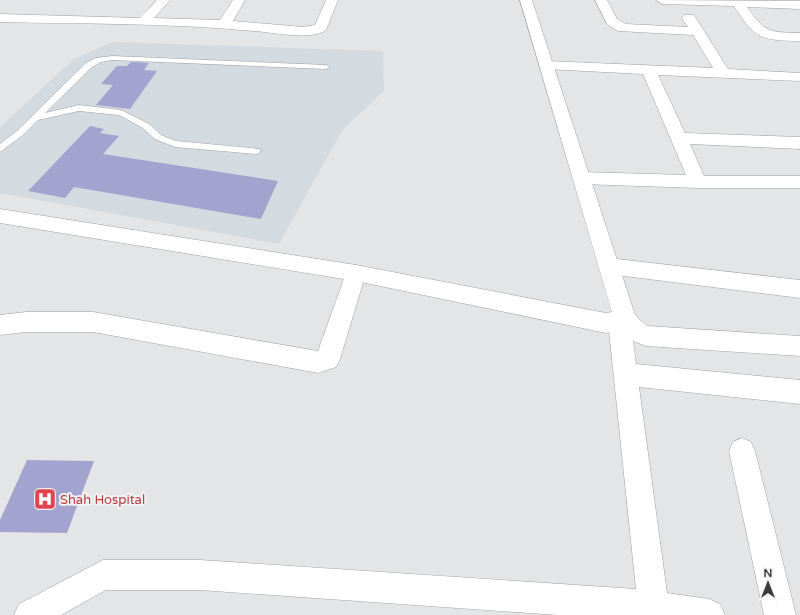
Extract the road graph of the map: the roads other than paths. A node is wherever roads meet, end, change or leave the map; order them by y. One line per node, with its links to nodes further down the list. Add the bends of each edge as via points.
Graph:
1 (164, 0): 12 (street)
2 (239, 0): 13 (street)
3 (332, 0): 13 (street, via 321,27 316,30)
4 (526, 0): 16 (street)
5 (601, 0): 14 (street, via 612,21 623,28)
6 (662, 0): 7 (street)
7 (678, 1): 8 (street); 14 (street)
8 (696, 1): 9 (street)
9 (738, 3): 10 (street); 15 (street, via 761,34 767,37)
10 (800, 5)
11 (0, 18): 12 (street)
12 (143, 22): 13 (street)
13 (224, 24)
14 (697, 31): 19 (street)
15 (800, 37)
16 (546, 65): 18 (street); 26 (street)
17 (326, 67): 21 (lane, via 112,58 99,60 89,65)
18 (649, 70): 19 (street); 22 (street)
19 (724, 74): 20 (street)
20 (798, 79)
21 (35, 118): 24 (lane); 25 (lane, via 79,108 121,114 146,126 158,137 175,144)
22 (678, 138): 23 (street); 27 (street)
23 (800, 143)
24 (0, 149)
25 (257, 151)
26 (581, 178): 27 (street); 30 (street)
27 (698, 182): 28 (street)
28 (800, 182)
29 (0, 216): 31 (street)
30 (608, 266): 32 (street); 33 (street)
31 (356, 273): 33 (street, via 606,323); 34 (street, via 328,359 318,362 93,322 26,322)
32 (800, 289)
33 (621, 318): 35 (street, via 635,331 646,336); 36 (street)
34 (0, 326)
35 (800, 346)
36 (625, 374): 37 (street); 39 (street)
37 (800, 392)
38 (742, 451): 42 (street)
39 (653, 606): 40 (street, via 200,574 103,574); 41 (street)
40 (30, 615)
41 (709, 615)
42 (780, 615)

